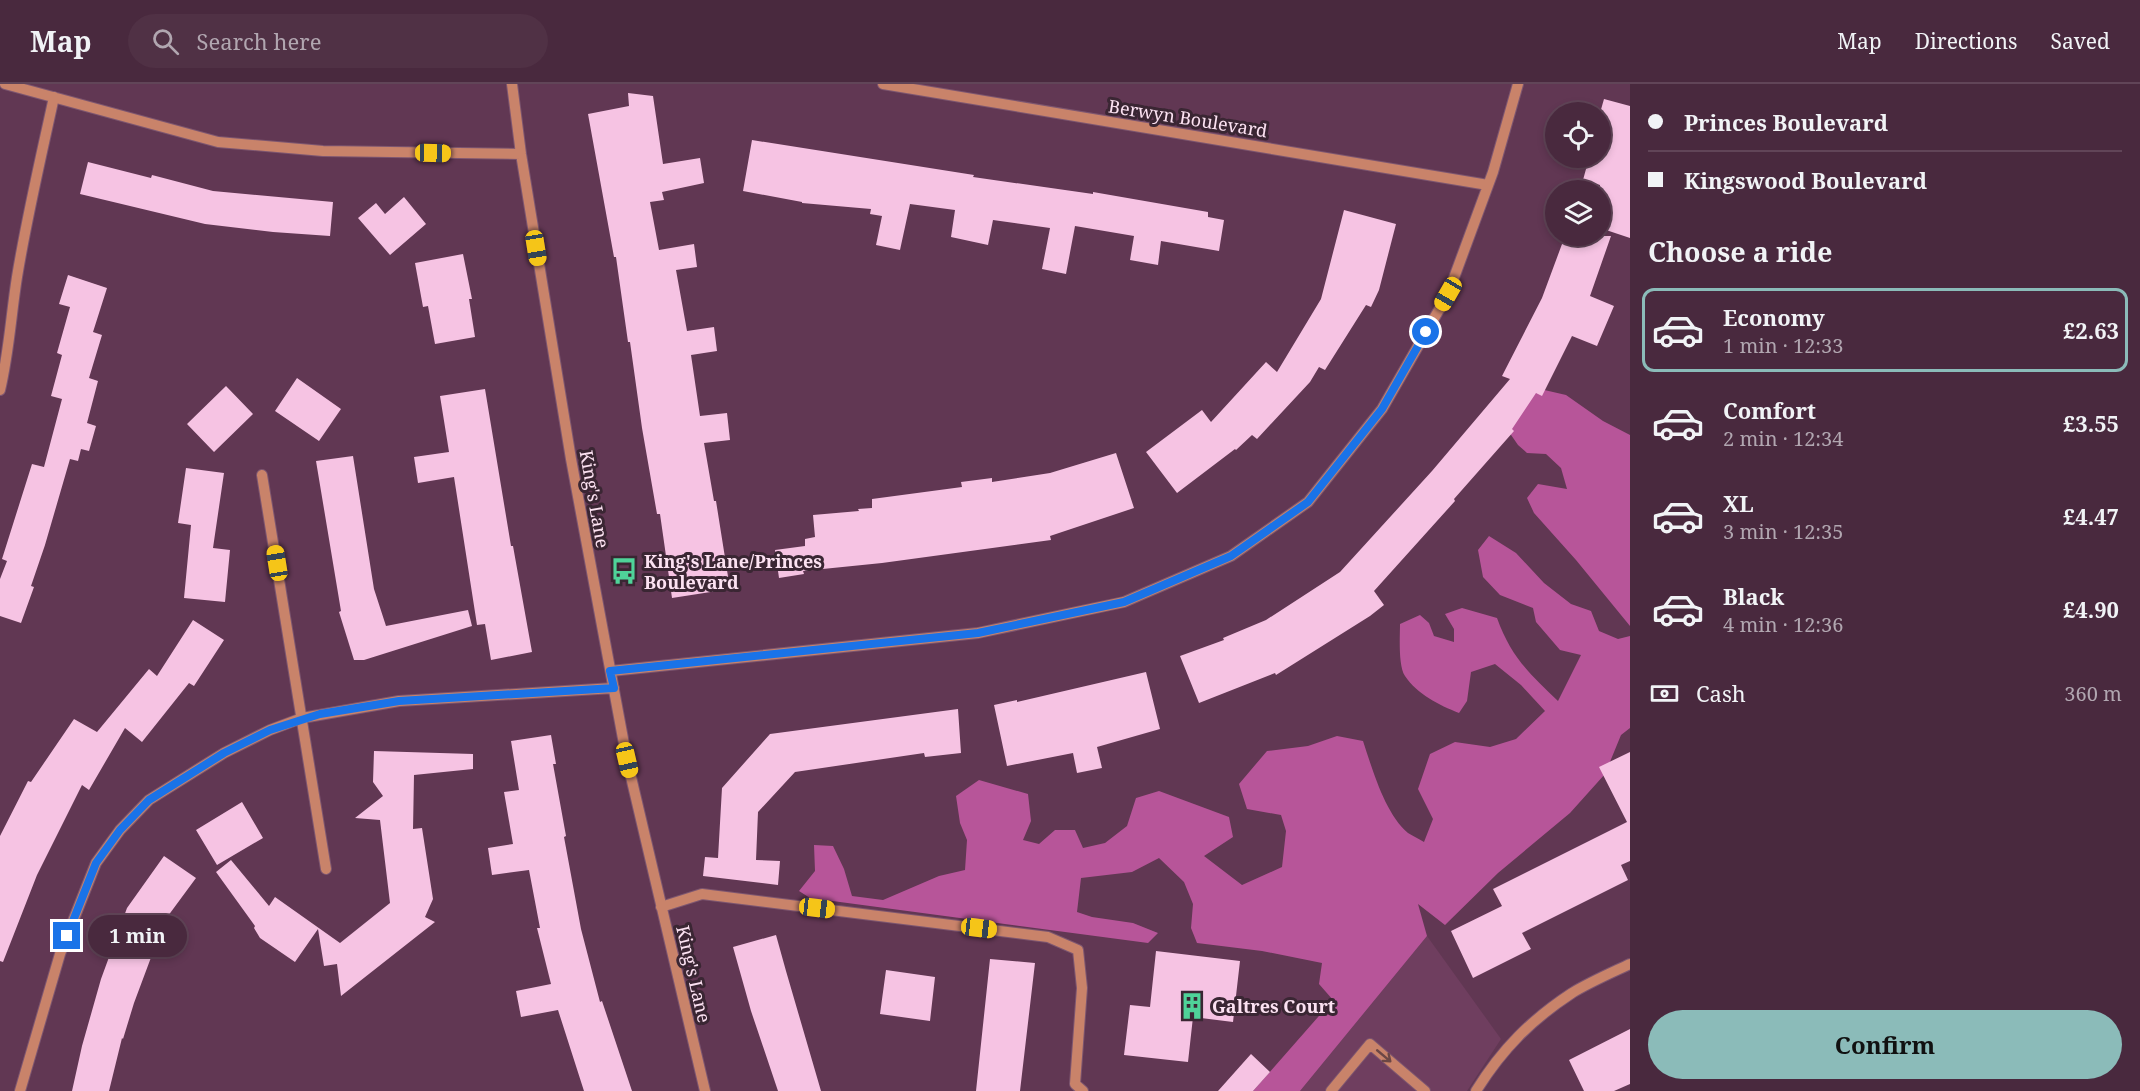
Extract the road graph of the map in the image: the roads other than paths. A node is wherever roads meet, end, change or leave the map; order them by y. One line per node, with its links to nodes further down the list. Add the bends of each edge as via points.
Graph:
1 (5, 84): 5 (street)
2 (512, 84): 6 (street, King's Lane)
3 (883, 84): 7 (street, Berwyn Boulevard)
4 (1518, 84): 7 (street)
5 (54, 97): 6 (street, via 218,142 323,152); 8 (street, via 30,201)
6 (521, 154): 10 (street, King's Lane)
7 (1488, 185): 10 (street, via 1448,294 1382,409 1308,502 1231,556 1124,602 978,633)
8 (0, 390)
9 (262, 475): 12 (street)
10 (610, 671): 11 (street, King's Lane)
11 (614, 688): 12 (street, via 399,701); 14 (street, King's Lane)
12 (302, 718): 13 (street); 16 (street, via 224,753 149,800 120,830 96,863 60,954)
13 (326, 868)
14 (661, 907): 17 (street, King's Lane); 18 (street, via 702,894 1048,937 1078,950 1082,988 1075,1084)
15 (1630, 964): 21 (street, via 1573,993 1526,1028 1493,1064)
16 (20, 1091)
17 (705, 1091)
18 (1083, 1091)
19 (1331, 1091): 20 (street, one-way to 20, via 1370,1044)
20 (1425, 1091)
21 (1476, 1091)

